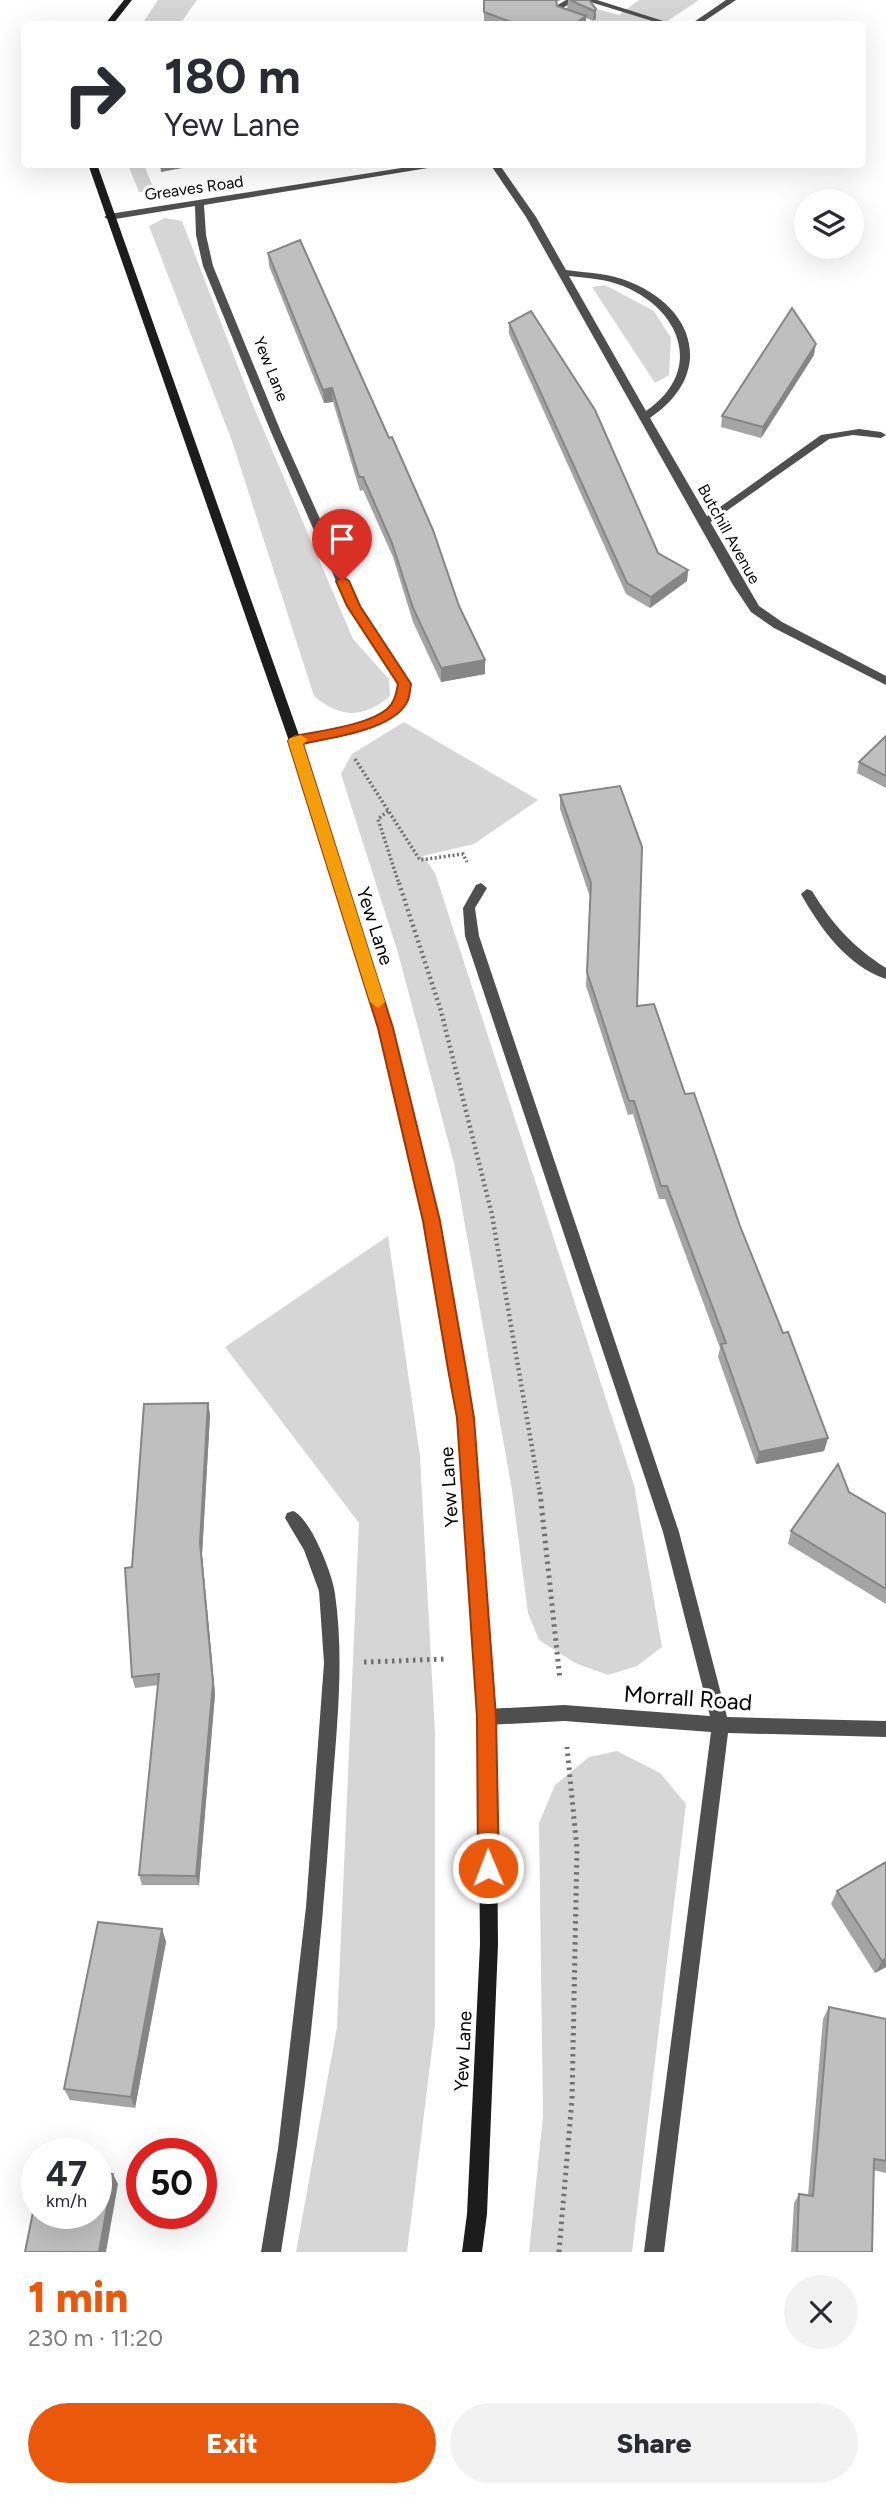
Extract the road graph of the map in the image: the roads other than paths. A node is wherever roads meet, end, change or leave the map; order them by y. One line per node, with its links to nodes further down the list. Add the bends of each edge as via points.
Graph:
1 (128, 0): 5 (main road)
2 (573, 0): 6 (street, via 560,6 561,12)
3 (588, 0): 7 (street)
4 (732, 0): 8 (street)
5 (111, 21)
6 (582, 21)
7 (659, 21)
8 (700, 21)
9 (93, 168): 13 (main road, Yew Lane)
10 (422, 168): 12 (street, Greaves Road)
11 (497, 168): 14 (street, Butchill Avenue)
12 (199, 203): 13 (street, Greaves Road); 19 (street, Yew Lane, via 208,266 276,432 354,606 405,684 402,700 391,713 371,723)
13 (109, 217): 19 (main road, Yew Lane)
14 (564, 273): 15 (street, Butchill Avenue); 15 (street, via 612,279 661,303 673,316 683,335 683,376 674,394)
15 (645, 416): 17 (street, Butchill Avenue)
16 (881, 435): 17 (street, via 859,431 825,437)
17 (704, 522): 18 (street, Butchill Avenue, via 755,609)
18 (886, 681)
19 (295, 741): 24 (main road, Yew Lane, via 386,1028 431,1221 465,1418)
20 (481, 888): 25 (street, via 469,908 472,936 671,1532)
21 (807, 894): 22 (street, via 825,926 846,950)
22 (886, 974)
23 (293, 1518): 27 (street, via 311,1546 327,1591 332,1662 315,1906 288,2150)
24 (487, 1717): 25 (street, Morrall Road, via 564,1713); 28 (main road, Yew Lane, via 489,1944)
25 (722, 1725): 26 (street, Morrall Road); 29 (street)
26 (886, 1729)
27 (271, 2252)
28 (472, 2252)
29 (654, 2252)

